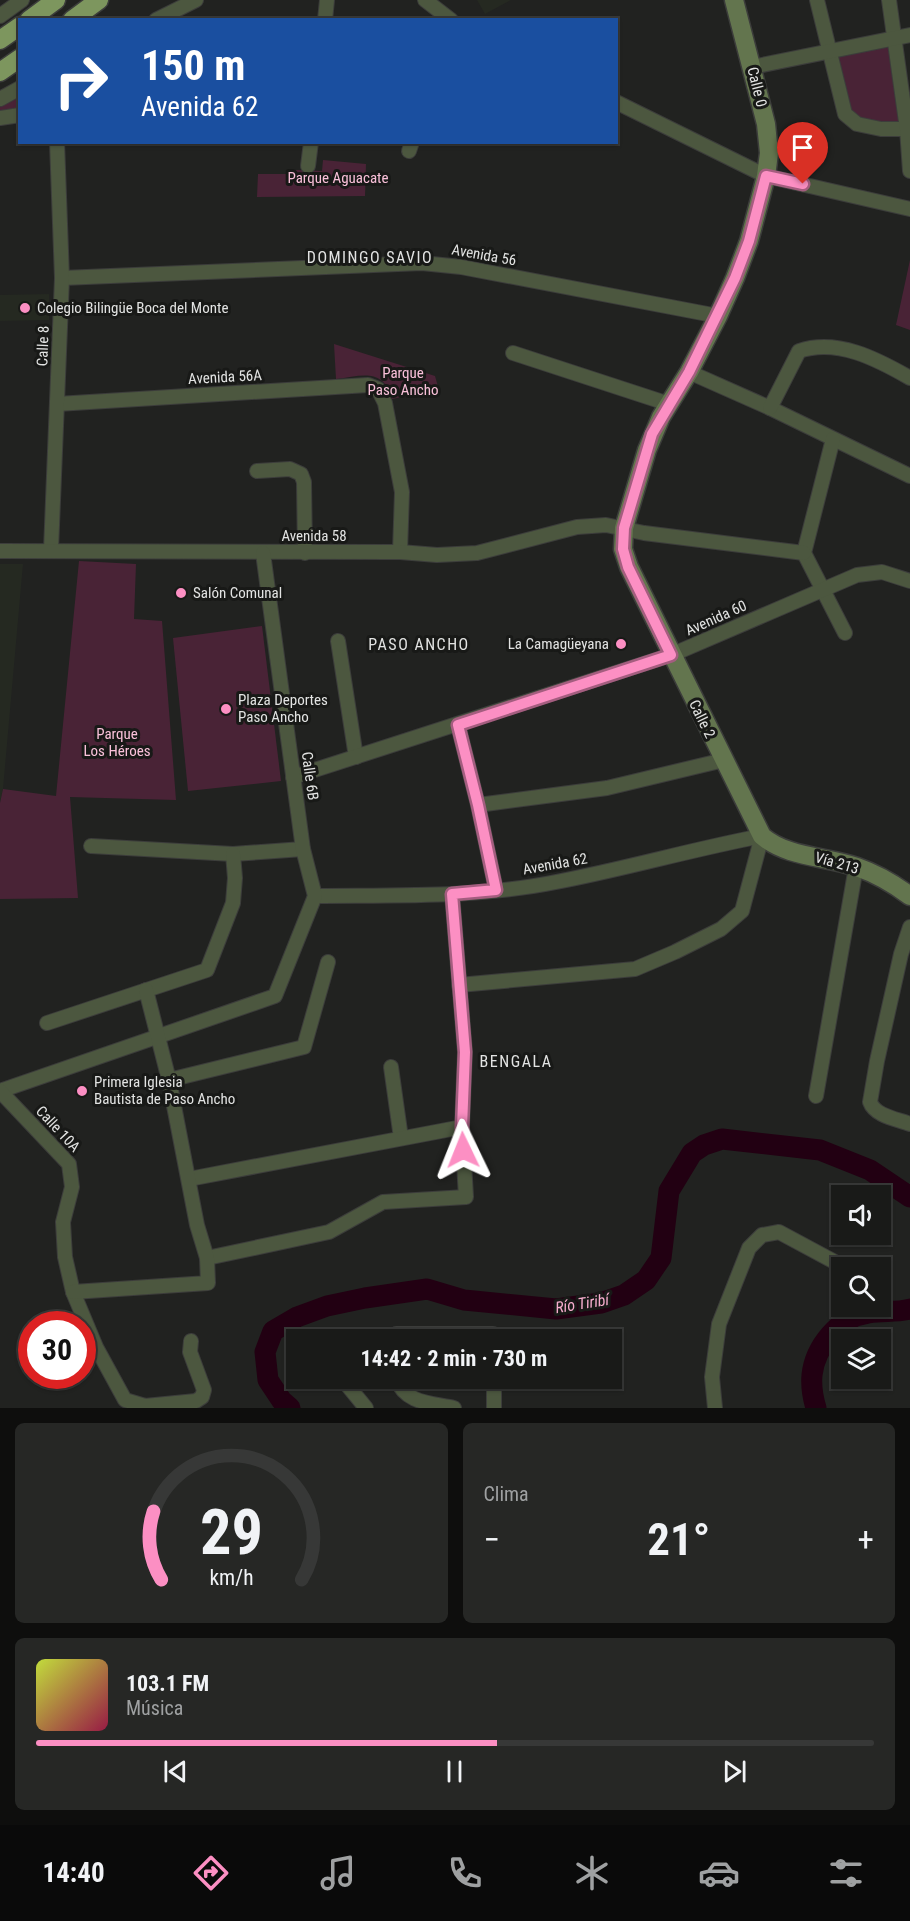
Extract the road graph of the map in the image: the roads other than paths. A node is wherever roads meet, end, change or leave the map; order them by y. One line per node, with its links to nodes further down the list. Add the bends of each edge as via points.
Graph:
1 (22, 0): 10 (street)
2 (56, 0): 11 (highway)
3 (99, 0): 12 (highway)
4 (196, 0): 13 (street)
5 (327, 0): 14 (street)
6 (425, 0): 15 (street)
7 (734, 0): 22 (main road, Calle 0)
8 (817, 0): 20 (street)
9 (889, 0): 18 (street)
10 (0, 15)
11 (32, 18)
12 (75, 18)
13 (160, 18)
14 (325, 18)
15 (448, 18)
16 (18, 27): 19 (highway)
17 (910, 35): 18 (street)
18 (895, 38): 20 (street); 29 (street)
19 (0, 40)
20 (829, 50): 22 (street); 29 (street, via 845,114 857,124)
21 (18, 59): 23 (highway)
22 (752, 67): 34 (main road, Calle 0, via 766,124)
23 (0, 72)
24 (18, 89): 25 (street)
25 (0, 99)
26 (618, 103): 34 (street)
27 (18, 115): 28 (street)
28 (0, 118)
29 (907, 129): 33 (street)
30 (57, 144): 36 (street, Calle 8)
31 (311, 144): 32 (street)
32 (308, 166)
33 (910, 171)
34 (766, 176): 35 (street); 37 (main road, Calle 0, via 749,241)
35 (910, 209)
36 (62, 278): 37 (street, Avenida 56, via 422,262); 41 (street, Calle 8)
37 (718, 316): 39 (main road, Calle 0)
38 (513, 353): 42 (street)
39 (689, 372): 42 (main road, Calle 2); 43 (street)
40 (910, 378): 43 (street, via 847,349 814,346 799,351)
41 (57, 404): 48 (street, Calle 8); 50 (street, Avenida 56A, via 368,385 378,389 385,403 402,492)
42 (669, 404): 47 (main road, Calle 2, via 652,434)
43 (770, 408): 44 (street)
44 (833, 439): 46 (street); 53 (street)
45 (257, 471): 52 (street, via 290,469 302,474)
46 (910, 476)
47 (624, 528): 50 (street, Avenida 58, via 577,527 477,553); 53 (street, Avenida 58); 58 (main road, Calle 2, via 623,549 628,567)
48 (51, 550): 49 (street, Avenida 58); 51 (street, Avenida 58)
49 (0, 551)
50 (400, 552): 52 (street, Avenida 58)
51 (263, 553): 52 (street, Avenida 58); 62 (street, Calle 6B)
52 (305, 553)
53 (804, 553): 55 (street)
54 (910, 581): 55 (street, Avenida 60, via 882,572 857,575)
55 (824, 589): 56 (street); 58 (street, Avenida 60)
56 (845, 633)
57 (338, 641): 60 (street)
58 (671, 655): 59 (street, Avenida 60); 61 (main road, Calle 2)
59 (458, 725): 60 (street, Avenida 60); 63 (street)
60 (356, 757): 62 (street, Avenida 60)
61 (724, 760): 63 (street, via 607,788); 64 (main road, Calle 2)
62 (293, 777): 66 (street, Calle 6B)
63 (478, 805): 69 (street)
64 (762, 836): 68 (main road, Vía 213, via 784,850); 69 (street, Avenida 62, via 555,882); 75 (street, via 742,911 721,929 675,952 635,969)
65 (91, 846): 67 (street)
66 (303, 849): 67 (street); 71 (street, Calle 6B)
67 (233, 854): 76 (street, via 233,903 207,970)
68 (856, 867): 72 (main road, Vía 213); 82 (street)
69 (496, 890): 70 (street, Avenida 62)
70 (452, 894): 71 (street, Avenida 62); 75 (street)
71 (315, 896): 78 (street, via 275,996)
72 (910, 896)
73 (910, 927): 83 (street, via 870,1102 877,1112)
74 (328, 962): 80 (street, via 304,1047)
75 (459, 985): 84 (street, via 465,1052)
76 (146, 990): 77 (street); 78 (street)
77 (46, 1023)
78 (158, 1037): 80 (street); 81 (street)
79 (392, 1067): 85 (street)
80 (169, 1080): 86 (street)
81 (0, 1091): 89 (street, Calle 10A, via 69,1164 72,1187 63,1222)
82 (816, 1096)
83 (910, 1124)
84 (462, 1127): 85 (street); 87 (street, via 466,1197 383,1202 329,1232)
85 (401, 1138): 86 (street)
86 (189, 1179): 87 (street)
87 (207, 1258): 89 (street, via 208,1282)
88 (831, 1260): 97 (street, via 779,1232 762,1235 748,1248 719,1324 712,1377)
89 (73, 1292): 90 (street, Calle 10A, via 96,1347 125,1400 144,1406 196,1401 202,1397 204,1390 190,1352)
90 (191, 1341)
91 (350, 1389): 94 (street)
92 (402, 1389): 95 (street, via 412,1398)
93 (494, 1389): 96 (street)
94 (366, 1408)
95 (454, 1408)
96 (494, 1408)
97 (715, 1408)

